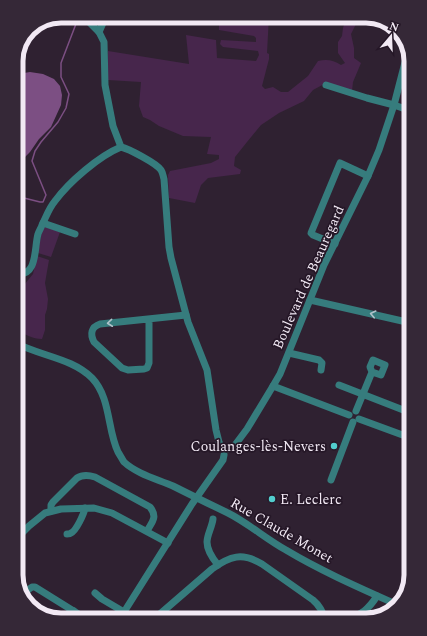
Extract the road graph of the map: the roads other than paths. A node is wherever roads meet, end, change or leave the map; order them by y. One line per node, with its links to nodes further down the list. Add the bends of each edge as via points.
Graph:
1 (90, 23): 3 (street)
2 (103, 23): 3 (street)
3 (99, 32): 8 (street, via 104,42 105,85 109,107)
4 (404, 67): 6 (street, Boulevard de Beauregard)
5 (326, 85): 6 (street)
6 (394, 105): 7 (street); 9 (street, Boulevard de Beauregard, via 380,150)
7 (404, 109)
8 (121, 147): 10 (street, via 110,152 69,185 54,202); 15 (street, via 152,163 163,174 169,247)
9 (368, 176): 12 (street, Boulevard de Beauregard); 12 (street, via 340,164 311,232)
10 (43, 223): 11 (street); 13 (street, via 38,234 34,262)
11 (75, 234)
12 (335, 244): 14 (street, Boulevard de Beauregard)
13 (23, 274)
14 (310, 300): 17 (street, one-way to 14); 19 (street, Boulevard de Beauregard)
15 (186, 315): 16 (street); 30 (street, via 207,370 216,430)
16 (149, 320): 16 (street, one-way to 16, via 97,325 93,328 92,339 122,368 144,369 149,363)
17 (404, 321)
18 (23, 347): 32 (street, Rue Claude Monet, via 83,370 100,389 113,439 123,461 142,473)
19 (289, 353): 20 (street, via 319,360 322,363); 23 (street, Boulevard de Beauregard)
20 (321, 370)
21 (372, 372): 24 (street)
22 (339, 385): 24 (street)
23 (273, 386): 27 (street); 30 (street, Boulevard de Beauregard, via 247,429 235,445)
24 (363, 394): 25 (street); 26 (street)
25 (404, 410)
26 (356, 411): 27 (street); 28 (street, via 360,415)
27 (349, 415): 28 (street, via 350,420)
28 (356, 420): 29 (street); 31 (street)
29 (404, 436)
30 (225, 451): 32 (street, Boulevard de Beauregard, via 220,465)
31 (332, 480)
32 (197, 497): 39 (street, Boulevard de Beauregard); 43 (street, Rue Claude Monet, via 248,524 285,550)
33 (85, 508): 34 (street); 36 (street, via 112,512); 38 (street, via 73,532)
34 (51, 511): 36 (street, via 53,502 77,478 88,475 150,507 154,519); 37 (street)
35 (214, 519): 40 (street, via 207,542 210,554)
36 (147, 531): 39 (street)
37 (23, 532)
38 (67, 534)
39 (168, 543): 48 (street, Boulevard de Beauregard)
40 (218, 565): 49 (street); 50 (street, via 239,557 256,560 313,600)
41 (27, 591): 45 (street, via 34,587)
42 (95, 593): 47 (street)
43 (377, 596): 44 (street, Rue Claude Monet); 51 (street)
44 (393, 602)
45 (74, 611): 46 (street)
46 (77, 613)
47 (118, 613)
48 (124, 613)
49 (161, 613)
50 (323, 613)
51 (362, 613)

